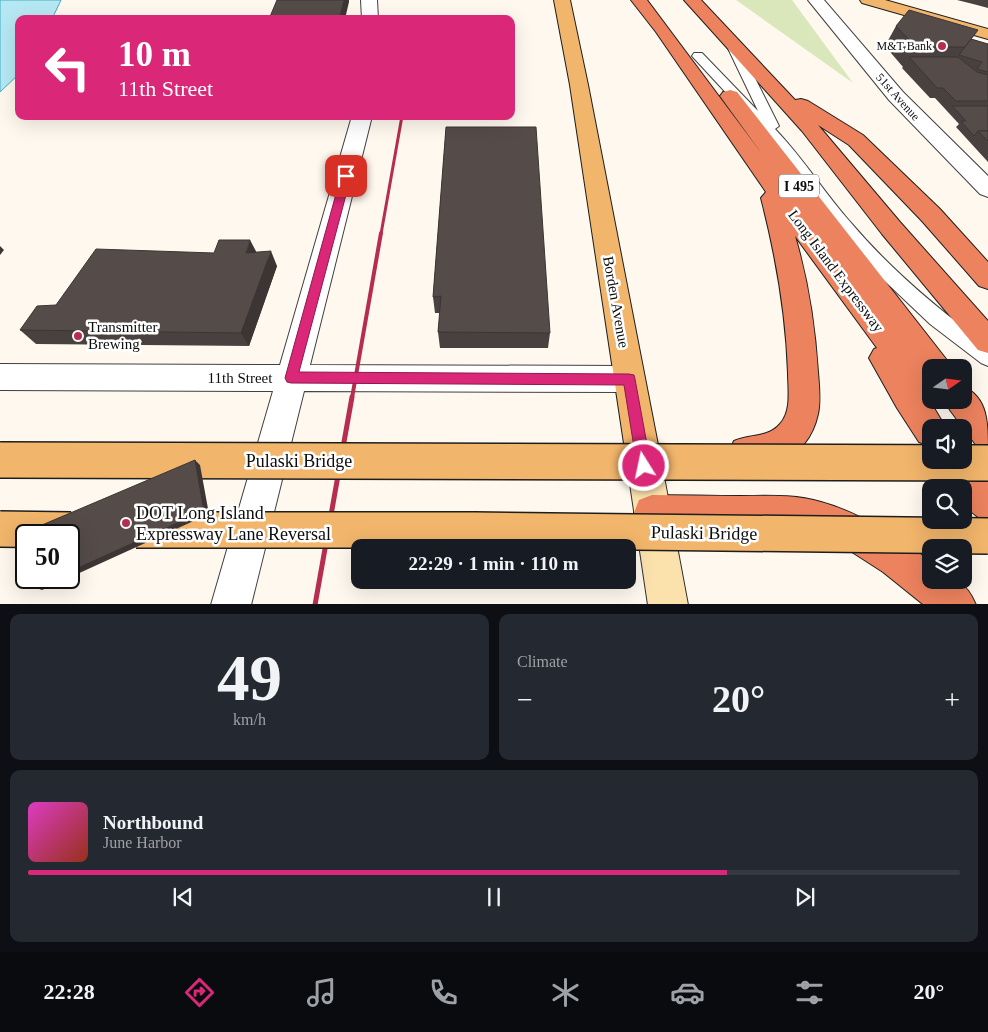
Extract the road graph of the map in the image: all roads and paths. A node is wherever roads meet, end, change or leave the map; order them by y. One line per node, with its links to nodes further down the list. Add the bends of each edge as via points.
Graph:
1 (369, 0): 8 (street)
2 (562, 0): 28 (main road, Borden Avenue)
3 (639, 0): 15 (highway, Long Island Expressway / I 495)
4 (651, 0): 11 (highway, Long Island Expressway / I 495)
5 (692, 0): 10 (highway)
6 (816, 0): 16 (street, 51st Avenue, via 896,96)
7 (868, 0): 9 (main road)
8 (370, 15)
9 (988, 34)
10 (730, 39): 12 (highway); 14 (lane)
11 (698, 56): 14 (lane); 21 (highway, Long Island Expressway / I 495, via 762,136)
12 (775, 88): 19 (highway, via 856,140); 20 (highway)
13 (361, 120): 27 (street)
14 (785, 148): 17 (lane)
15 (768, 179): 18 (highway, Long Island Expressway / I 495); 36 (highway, via 799,302 804,401 799,424 792,436 780,446 768,450)
16 (988, 188)
17 (845, 228): 21 (lane); 24 (lane, via 906,292)
18 (826, 260): 29 (highway, Long Island Expressway / I 495); 32 (highway)
19 (988, 279)
20 (958, 307): 22 (highway); 23 (highway)
21 (897, 318): 25 (highway, Long Island Expressway / I 495)
22 (988, 330)
23 (988, 341)
24 (988, 357)
25 (928, 359)
26 (0, 377): 27 (street, 11th Street)
27 (291, 378): 28 (street, 11th Street); 44 (street)
28 (629, 379): 36 (main road, Borden Avenue)
29 (922, 383)
30 (943, 409): 33 (highway)
31 (968, 409): 34 (highway)
32 (923, 419)
33 (952, 419)
34 (988, 434)
35 (972, 443): 38 (highway)
36 (642, 450): 41 (main road, Borden Avenue)
37 (0, 460): 38 (main road, Pulaski Bridge, bridge)
38 (988, 462)
39 (960, 469): 40 (highway)
40 (988, 504)
41 (652, 513): 45 (main road, Borden Avenue); 46 (highway, via 780,514 831,523 894,557)
42 (0, 529): 43 (main road, Pulaski Bridge, bridge)
43 (988, 536)
44 (231, 604)
45 (668, 604)
46 (956, 604)

